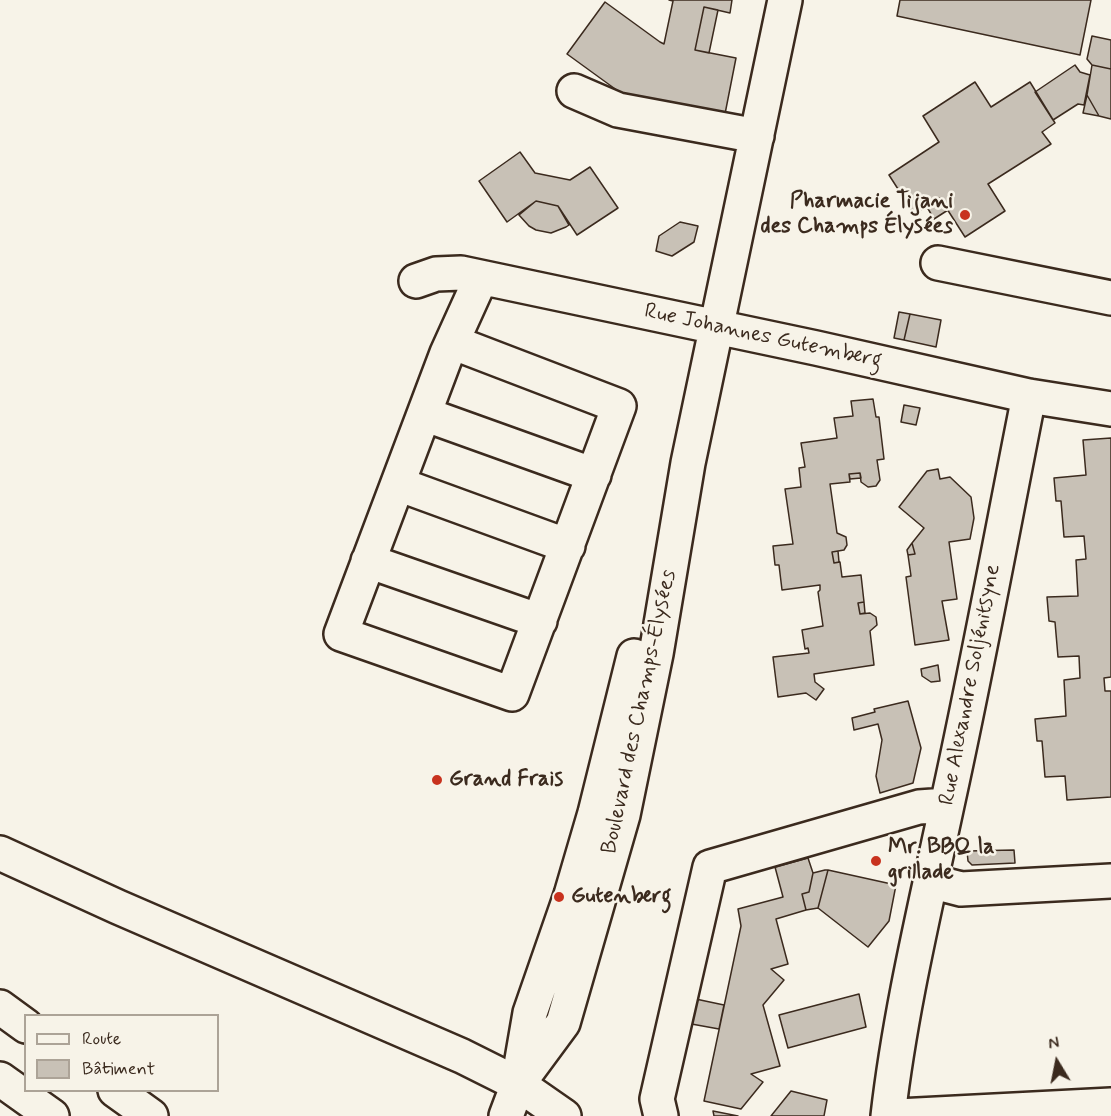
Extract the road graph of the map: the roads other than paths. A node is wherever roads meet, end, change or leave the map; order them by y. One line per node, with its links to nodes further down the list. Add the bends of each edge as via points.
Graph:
1 (785, 0): 3 (street, Boulevard des Champs-Élysées)
2 (574, 91): 3 (street, via 618,110)
3 (757, 136): 8 (street, Boulevard des Champs-Élysées)
4 (938, 263): 7 (street)
5 (481, 278): 6 (street, Rue Johannes Gutemberg, via 461,273 436,274); 8 (street, Rue Johannes Gutemberg); 9 (street)
6 (416, 281)
7 (1111, 298)
8 (718, 327): 10 (street, Rue Johannes Gutemberg); 25 (street, Boulevard des Champs-Élysées, via 688,464 656,654 623,815 563,1023)
9 (452, 342): 12 (street); 13 (street, via 619,406)
10 (1029, 396): 11 (street, Rue Johannes Gutemberg); 18 (street, Rue Alexandre Soljénitsyne)
11 (1111, 409)
12 (424, 414): 13 (street); 14 (street)
13 (594, 475): 15 (street)
14 (398, 484): 15 (street); 16 (street)
15 (567, 546): 17 (street)
16 (368, 561): 17 (street); 17 (street, via 341,634 512,694)
17 (540, 621)
18 (947, 805): 20 (street, Rue Alexandre Soljénitsyne); 32 (street, via 919,807 710,867 657,1099)
19 (0, 853): 25 (street)
20 (930, 881): 21 (street, via 961,889); 33 (street, Rue Alexandre Soljénitsyne)
21 (1111, 881)
22 (0, 1007): 23 (street)
23 (24, 1025)
24 (0, 1079): 28 (street)
25 (518, 1084): 30 (street, Boulevard des Champs-Élysées); 31 (street)
26 (119, 1092): 29 (street)
27 (1111, 1105): 34 (street)
28 (52, 1116)
29 (151, 1116)
30 (506, 1116)
31 (564, 1116)
32 (661, 1116)
33 (888, 1116)
34 (898, 1116)

